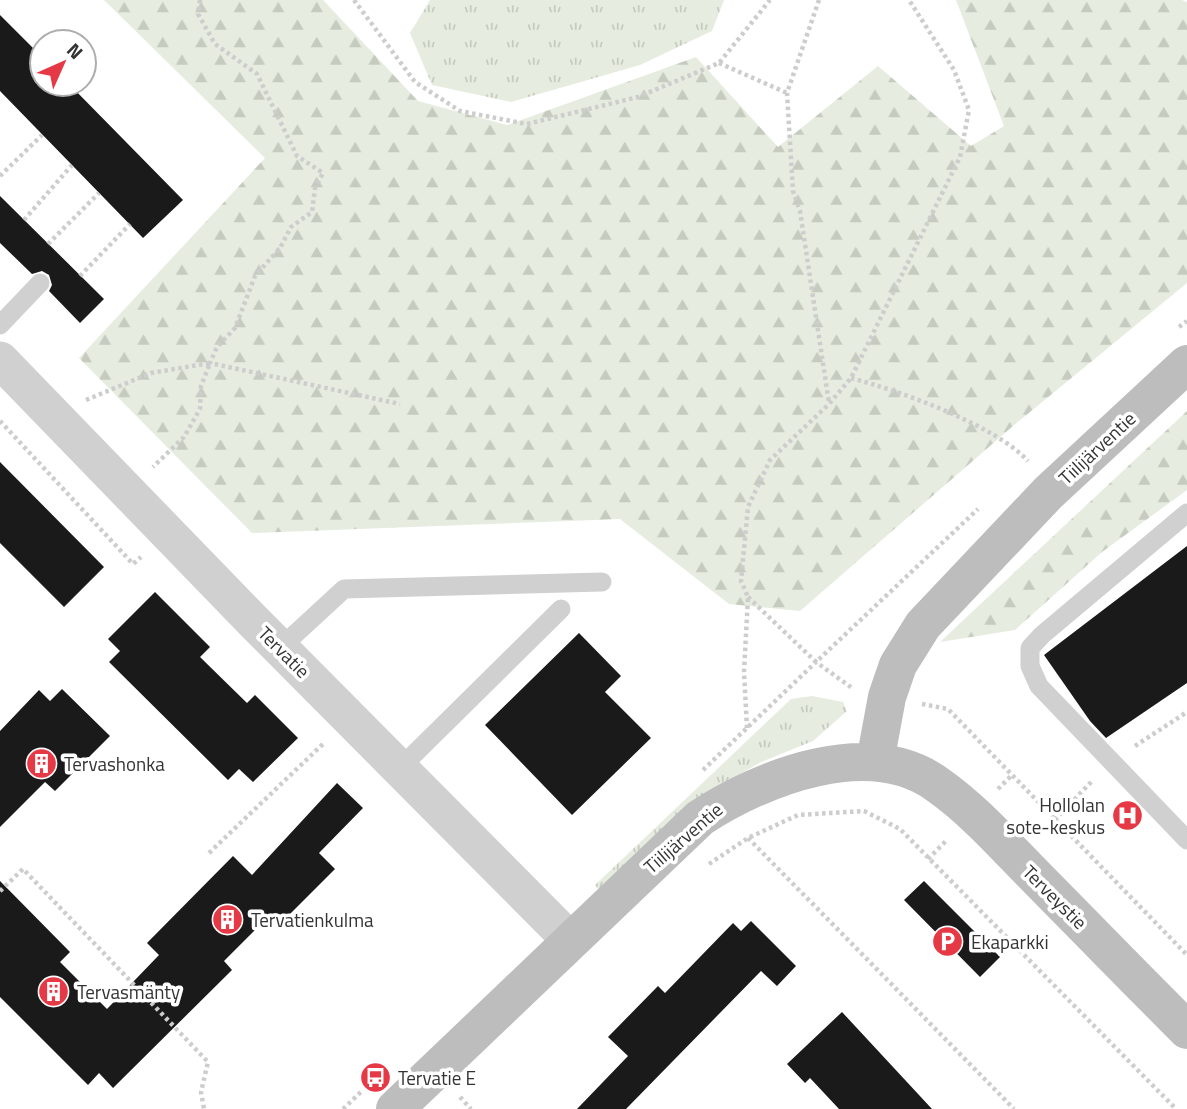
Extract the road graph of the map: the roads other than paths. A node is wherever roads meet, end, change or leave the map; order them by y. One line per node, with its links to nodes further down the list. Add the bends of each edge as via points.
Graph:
1 (40, 283): 2 (lane)
2 (0, 325)
3 (0, 360): 8 (street, Tervatie)
4 (1187, 364): 9 (main road, Tiilijärventie, via 1048,493 923,625 898,665)
5 (1187, 513): 11 (lane, via 1042,635 1030,648 1030,666 1039,686)
6 (602, 582): 8 (lane, via 344,589)
7 (561, 609): 10 (lane)
8 (280, 648): 10 (street, Tervatie)
9 (875, 762): 12 (main road, Tiilijärventie, via 798,770 729,799 700,818); 13 (main road, Terveystie, via 937,783 994,834)
10 (400, 768): 12 (street, Tervatie)
11 (1187, 840)
12 (571, 941): 14 (main road, Tiilijärventie)
13 (1187, 1030)
14 (381, 1097)

